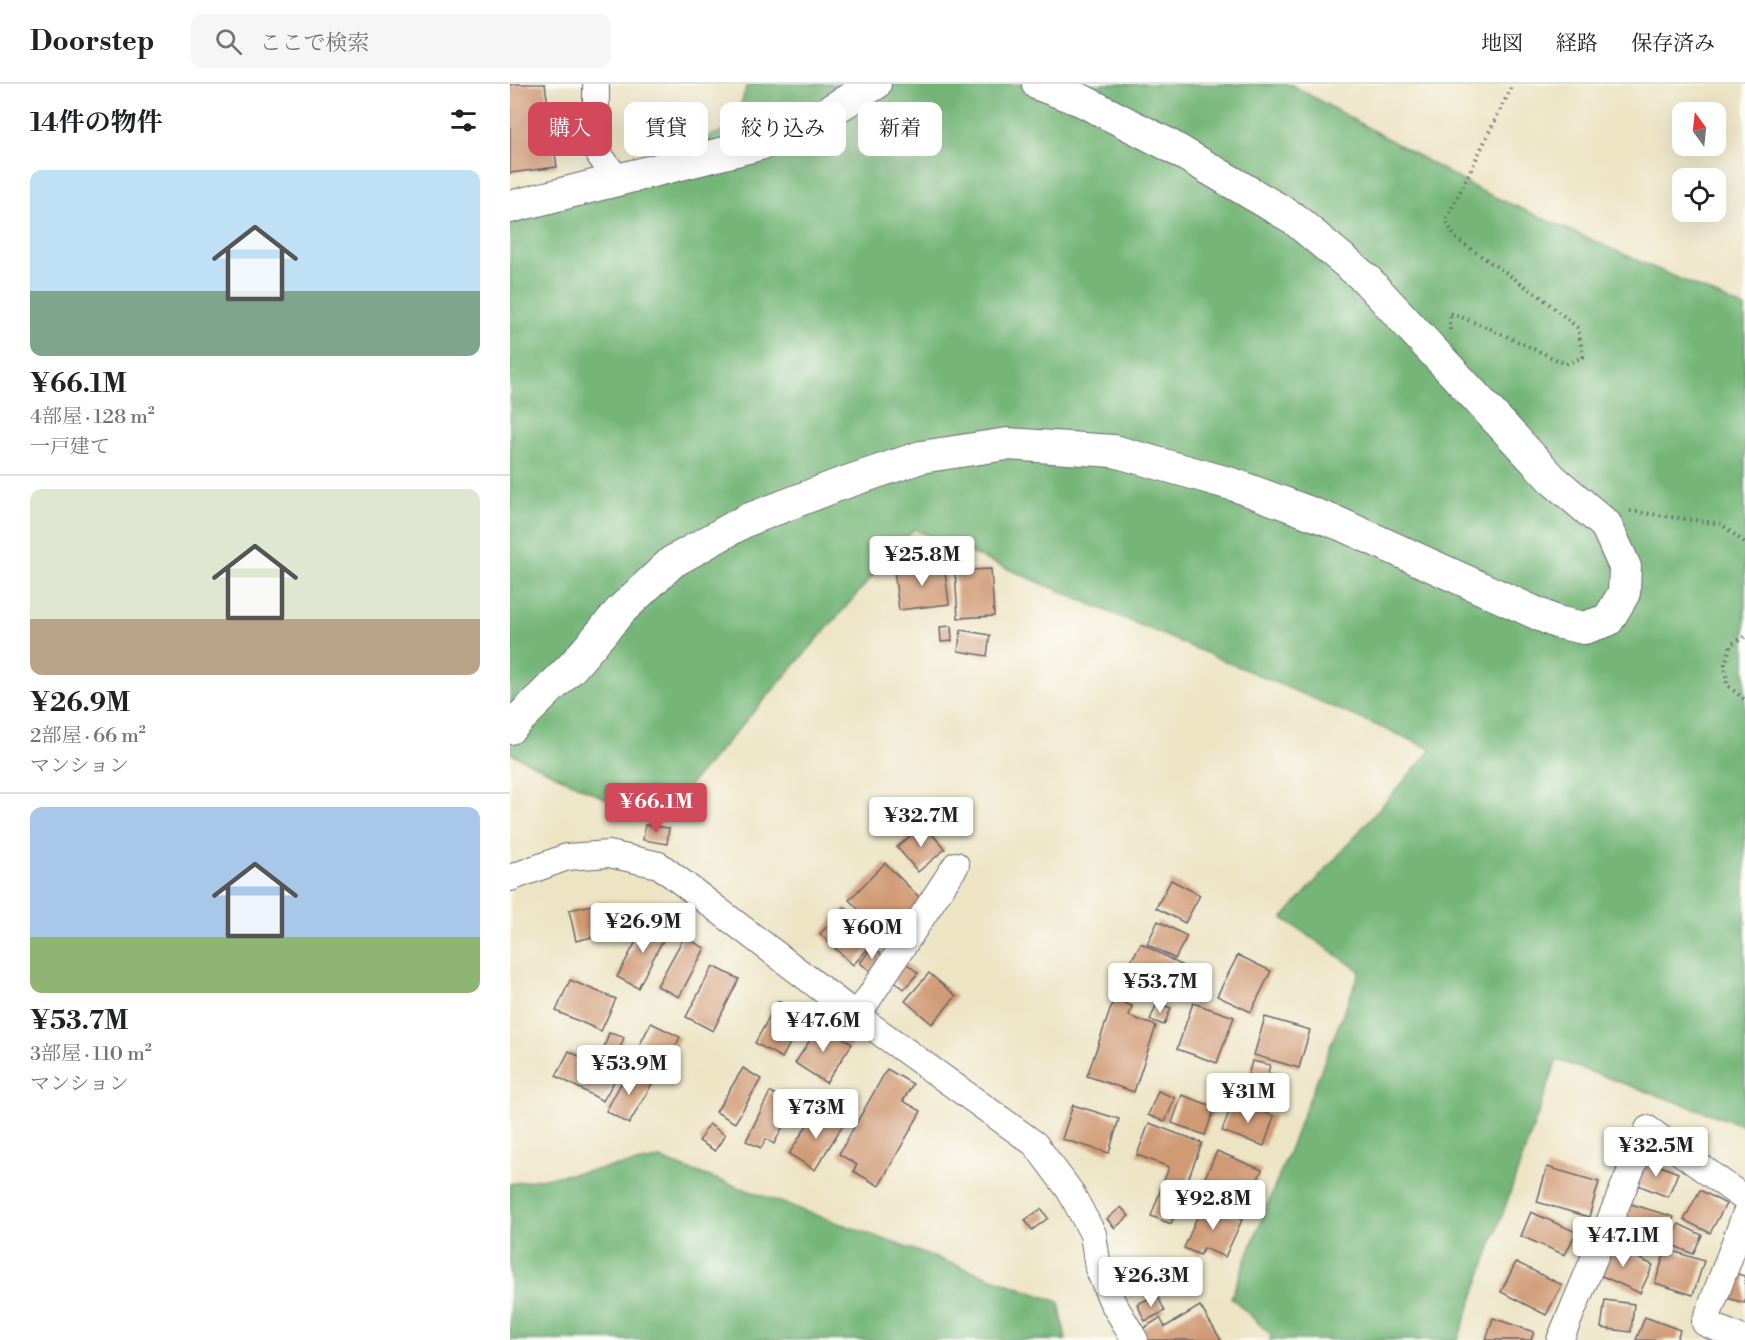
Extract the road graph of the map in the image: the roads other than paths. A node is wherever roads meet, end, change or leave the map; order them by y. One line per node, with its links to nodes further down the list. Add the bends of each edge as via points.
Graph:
1 (596, 84): 4 (street, via 600,156)
2 (875, 84): 4 (street, via 803,127 760,144)
3 (1038, 84): 6 (street, via 1081,100 1167,144 1293,218 1366,279 1552,479 1606,525 1625,567 1624,593 1608,620 1584,628 1556,622 1340,524 1235,485 1114,451 1007,444 921,457 838,485 745,521 672,562)
4 (618, 180): 5 (street)
5 (510, 207)
6 (510, 728)
7 (956, 865): 9 (street)
8 (510, 878): 9 (street, via 567,857 609,854 659,865)
9 (856, 1016): 12 (street, via 1035,1144 1070,1191 1093,1234 1098,1268)
10 (1745, 1198): 13 (street, via 1648,1130)
11 (1745, 1215): 14 (street, via 1705,1323)
12 (1135, 1340)
13 (1560, 1340)
14 (1745, 1340)

